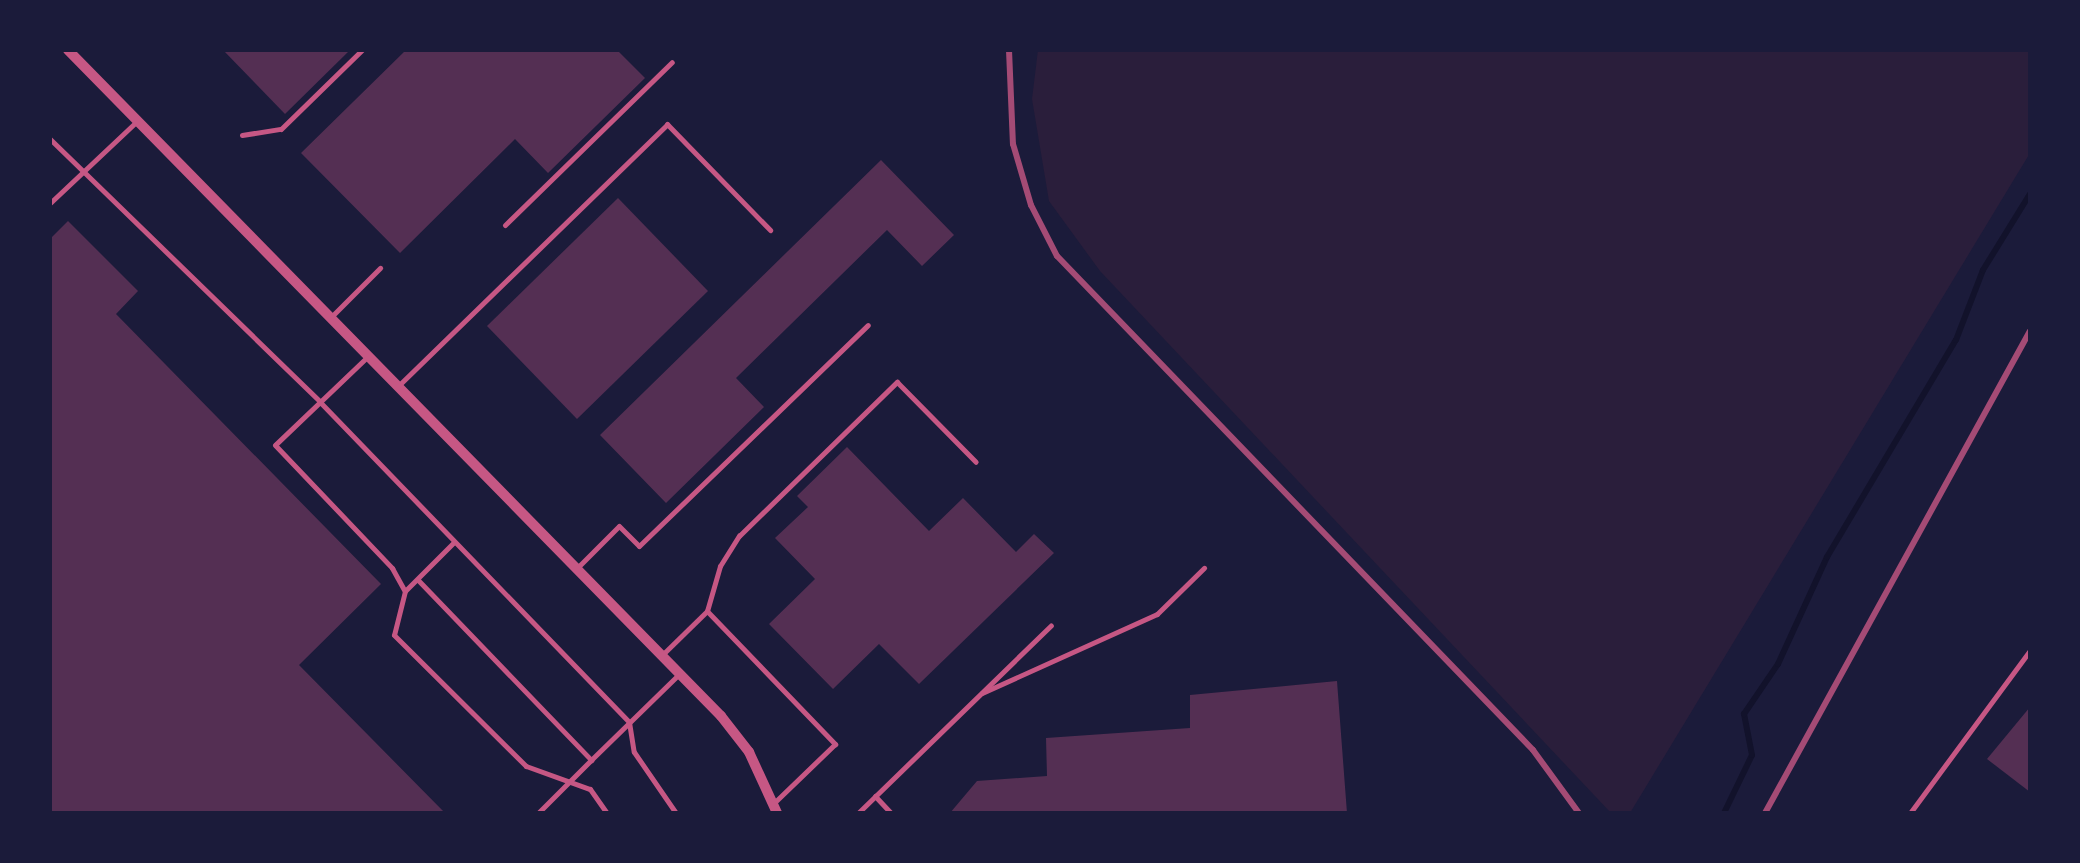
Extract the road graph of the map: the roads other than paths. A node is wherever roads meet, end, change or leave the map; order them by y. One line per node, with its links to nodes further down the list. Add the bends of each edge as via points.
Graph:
1 (68, 50): 4 (street)
2 (362, 50): 5 (lane, via 281,129)
3 (672, 62): 9 (lane)
4 (137, 120): 7 (lane); 12 (street)
5 (242, 135)
6 (50, 139): 7 (lane)
7 (82, 172): 8 (lane); 16 (lane)
8 (50, 203)
9 (505, 225)
10 (770, 230): 15 (lane, via 667,124)
11 (380, 268): 12 (lane)
12 (328, 320): 14 (street)
13 (868, 325): 20 (lane, via 639,546 619,526)
14 (365, 359): 15 (street); 16 (lane)
15 (395, 389): 20 (street)
16 (320, 402): 18 (lane); 22 (lane, via 275,445 392,568)
17 (976, 462): 23 (lane, via 897,382 740,536 720,566)
18 (454, 542): 21 (lane); 29 (lane)
19 (1204, 568): 28 (lane, via 1156,614)
20 (576, 570): 26 (street)
21 (418, 580): 22 (lane); 30 (lane)
22 (405, 592): 31 (lane, via 394,635 526,766)
23 (707, 611): 26 (lane); 33 (lane, via 835,744)
24 (1050, 625): 28 (lane)
25 (2030, 650): 39 (lane)
26 (661, 656): 27 (street)
27 (679, 674): 29 (lane); 33 (street, via 749,752)
28 (979, 694): 32 (lane)
29 (629, 722): 30 (lane); 36 (lane, via 634,752)
30 (591, 760): 31 (lane)
31 (572, 780): 34 (lane); 35 (lane, via 590,789)
32 (875, 796): 37 (lane); 38 (lane)
33 (776, 808)
34 (538, 813)
35 (608, 813)
36 (676, 813)
37 (858, 813)
38 (891, 813)
39 (1910, 813)

